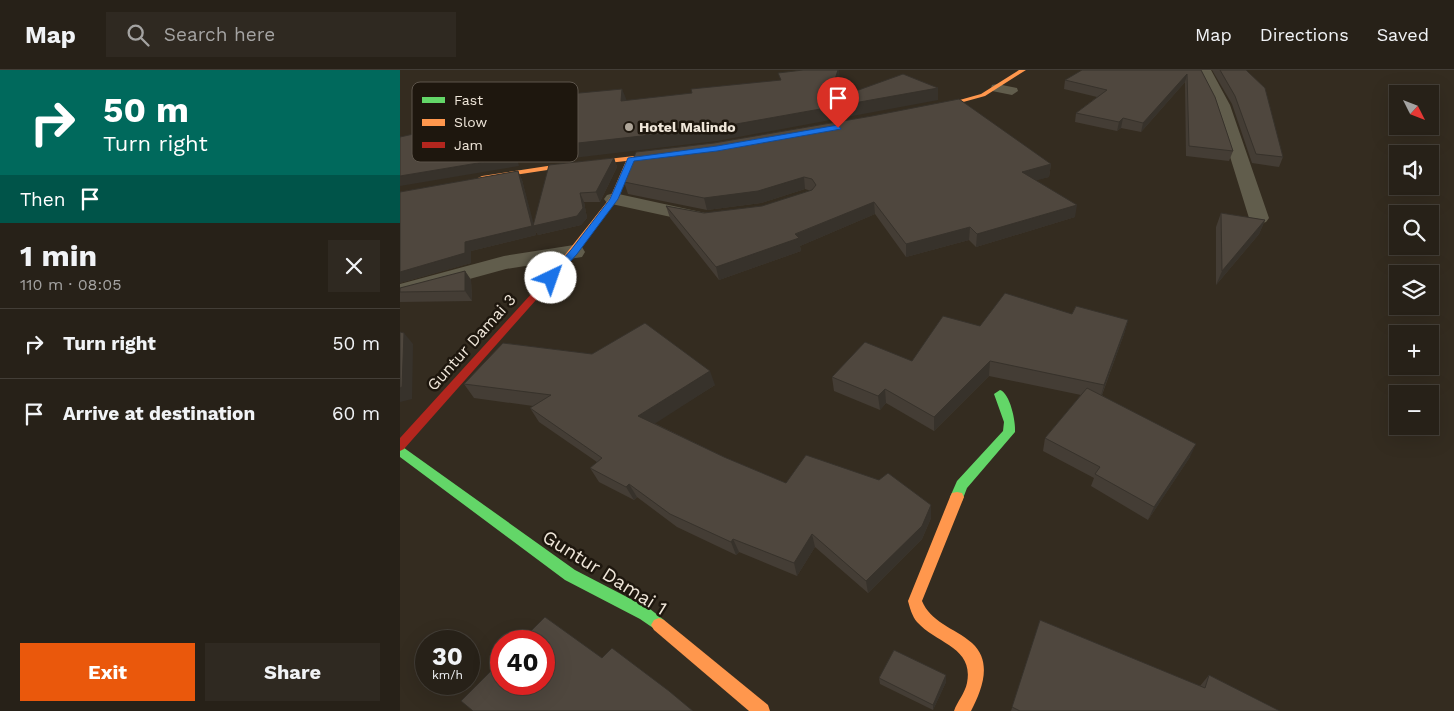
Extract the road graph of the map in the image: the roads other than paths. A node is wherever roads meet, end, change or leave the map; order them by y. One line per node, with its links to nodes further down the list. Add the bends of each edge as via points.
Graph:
1 (1023, 70): 3 (street)
2 (1204, 70): 11 (street, via 1222,106)
3 (997, 88): 4 (lane); 5 (street, via 963,102)
4 (1012, 92)
5 (918, 112)
6 (678, 153): 7 (street)
7 (631, 159): 8 (street); 9 (street, Guntur Damai 3)
8 (468, 181)
9 (614, 199): 10 (street, via 689,216); 12 (street, Guntur Damai 3)
10 (725, 217)
11 (1259, 218)
12 (574, 252): 13 (street, via 504,263); 15 (street, Guntur Damai 3)
13 (400, 291)
14 (1000, 394): 18 (street, via 1010,422 1009,432 962,485 915,600 922,616 972,653 979,666 974,690)
15 (400, 446)
16 (400, 450): 17 (street, Guntur Damai 1, via 570,575 645,614)
17 (762, 711)
18 (962, 711)

